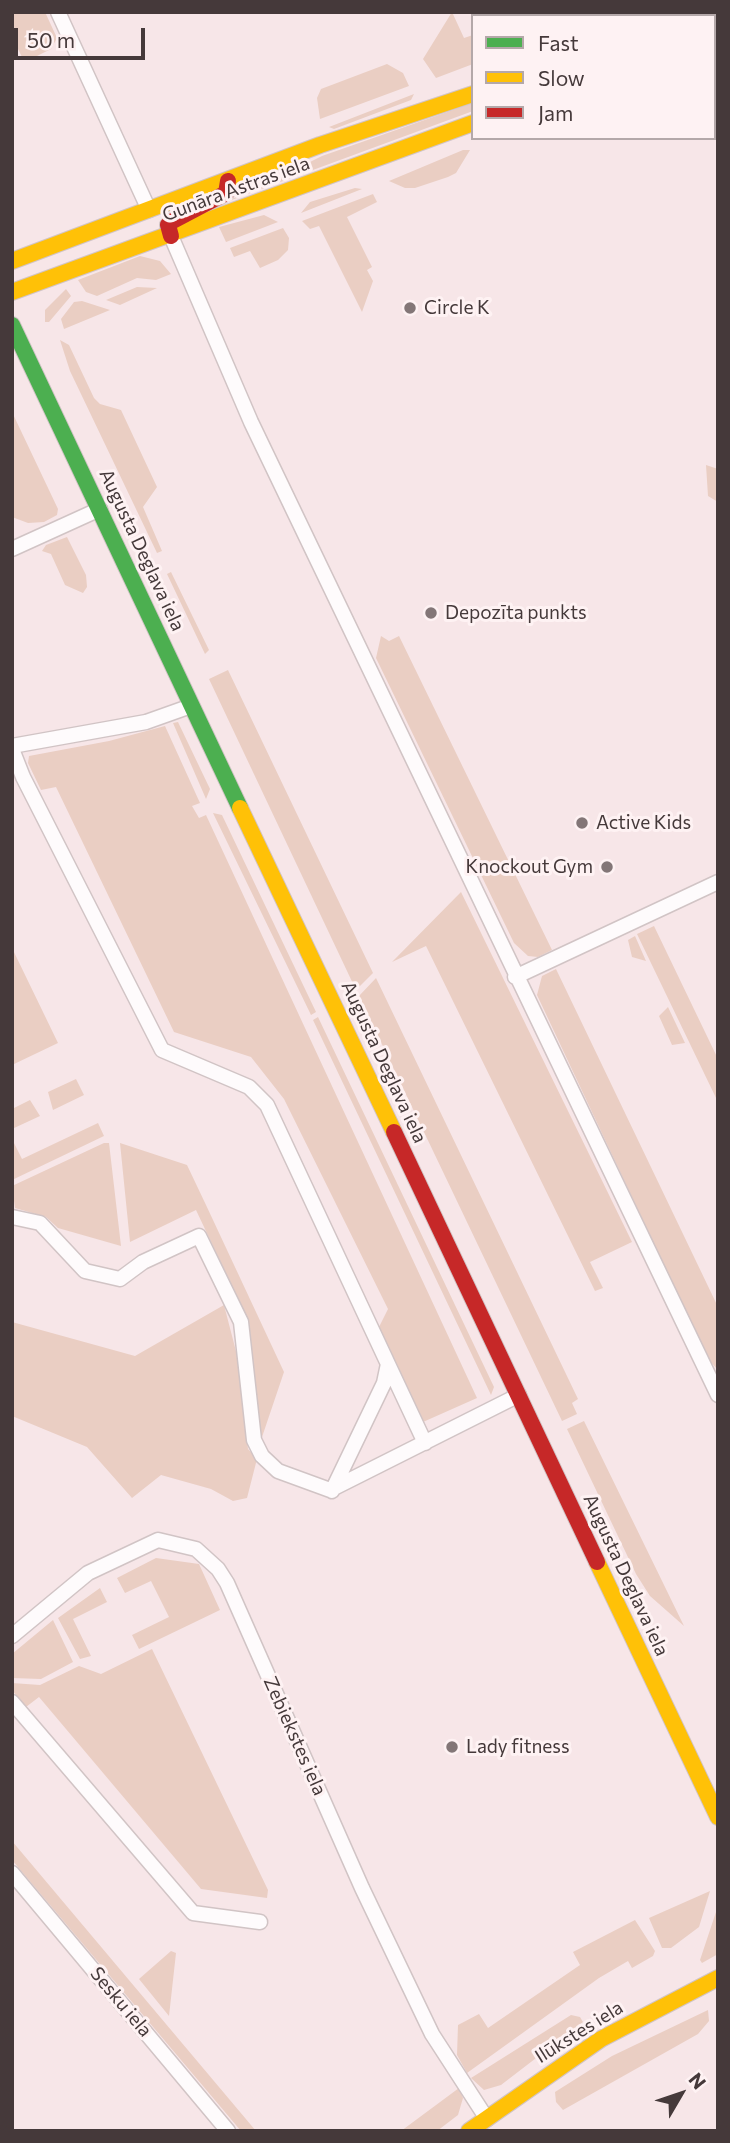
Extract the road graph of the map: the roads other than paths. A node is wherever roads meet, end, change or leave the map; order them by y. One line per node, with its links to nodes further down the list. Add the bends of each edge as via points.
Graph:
1 (58, 12): 5 (street)
2 (471, 95): 4 (main road, Gunāra Astras iela)
3 (471, 124): 6 (main road, Gunāra Astras iela)
4 (228, 181): 5 (main road, Gunāra Astras iela); 6 (main road, via 219,198 171,222)
5 (149, 210): 7 (main road, Gunāra Astras iela)
6 (171, 236): 8 (main road, Gunāra Astras iela); 15 (street, via 251,422)
7 (12, 261)
8 (12, 292)
9 (12, 325): 10 (main road, Augusta Deglava iela)
10 (100, 509): 11 (street); 12 (main road, Augusta Deglava iela)
11 (12, 549)
12 (191, 706): 13 (street, via 146,722); 18 (main road, Augusta Deglava iela)
13 (12, 748): 17 (street, via 162,1050 249,1087 267,1105)
14 (718, 882): 15 (street)
15 (515, 978): 19 (street)
16 (12, 1217): 21 (street, via 40,1223 85,1271 120,1279 143,1262 199,1236 241,1322 254,1440 262,1456 278,1471)
17 (388, 1364): 20 (street); 21 (street, via 384,1383)
18 (519, 1395): 20 (street); 24 (main road, Augusta Deglava iela)
19 (718, 1395)
20 (425, 1443): 21 (street)
21 (332, 1491)
22 (12, 1636): 28 (street, Zebiekstes iela, via 89,1573 158,1540 197,1549 218,1569 432,2034)
23 (12, 1702): 26 (street, via 193,1913)
24 (718, 1817)
25 (12, 1873): 29 (street, Sesku iela)
26 (260, 1922)
27 (718, 1979): 28 (main road, Ilūkstes iela, via 601,2039)
28 (486, 2119): 30 (main road, Ilūkstes iela)
29 (228, 2131)
30 (469, 2131)

